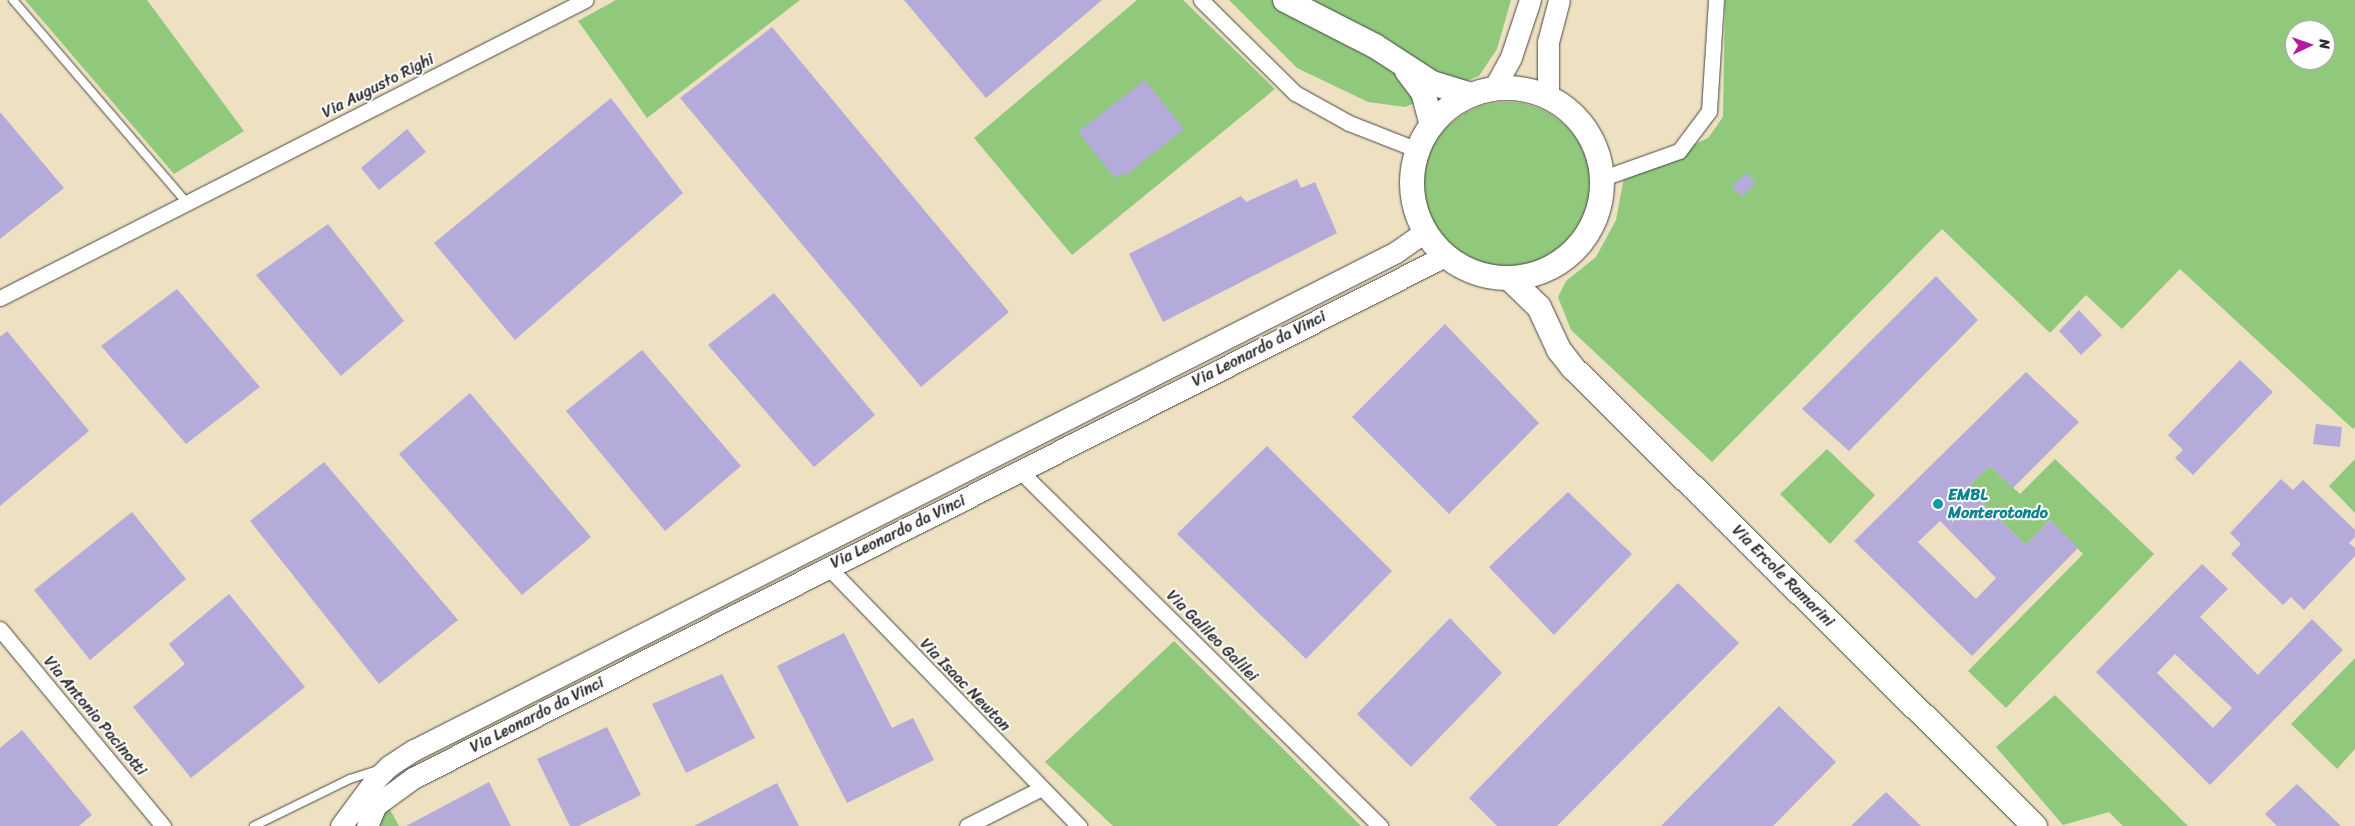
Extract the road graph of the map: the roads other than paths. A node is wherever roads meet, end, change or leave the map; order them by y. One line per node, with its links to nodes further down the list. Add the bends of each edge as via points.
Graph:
1 (13, 0): 15 (lane)
2 (585, 0): 15 (street, Via Augusto Righi)
3 (1202, 0): 13 (street, via 1295,92 1349,123)
4 (1285, 0): 8 (main road, via 1375,46)
5 (1530, 0): 9 (main road, via 1511,57)
6 (1559, 0): 11 (main road, via 1548,42)
7 (1716, 0): 14 (street, via 1709,111 1680,151)
8 (1396, 61): 10 (main road, via 1432,82); 12 (main road, via 1423,92)
9 (1494, 88): 10 (main road); 11 (main road, via 1522,89)
10 (1471, 95): 12 (main road, via 1449,107)
11 (1548, 97): 14 (main road, via 1570,111 1586,130 1598,153)
12 (1432, 125): 13 (main road)
13 (1418, 150): 16 (main road, via 1412,175 1414,205)
14 (1603, 178): 18 (main road, via 1601,204 1592,228 1577,249)
15 (187, 203): 20 (street, Via Augusto Righi)
16 (1425, 232): 17 (main road); 25 (main road, Via Leonardo da Vinci, via 1396,252 414,750)
17 (1445, 256): 19 (main road, via 1472,272); 22 (main road, Via Leonardo da Vinci)
18 (1557, 265): 19 (main road, via 1534,276); 21 (main road, Via Ercole Ramarini, via 1546,294)
19 (1510, 279): 21 (main road, Via Ercole Ramarini)
20 (0, 298)
21 (1545, 315): 34 (main road, Via Ercole Ramarini, via 1559,350 1574,369)
22 (1020, 471): 23 (main road, Via Leonardo da Vinci); 33 (street, Via Galileo Galilei)
23 (828, 567): 26 (street, Via Isaac Newton); 30 (main road, Via Leonardo da Vinci, via 413,778 376,805)
24 (0, 629): 27 (street, Via Antonio Pacinotti)
25 (389, 766): 28 (lane, Via Leonardo da Vinci, via 350,779); 29 (main road, Via Leonardo da Vinci)
26 (1040, 789): 31 (street); 32 (street, Via Isaac Newton)
27 (163, 826)
28 (254, 826)
29 (341, 826)
30 (367, 826)
31 (966, 826)
32 (1079, 826)
33 (1380, 826)
34 (2035, 826)

